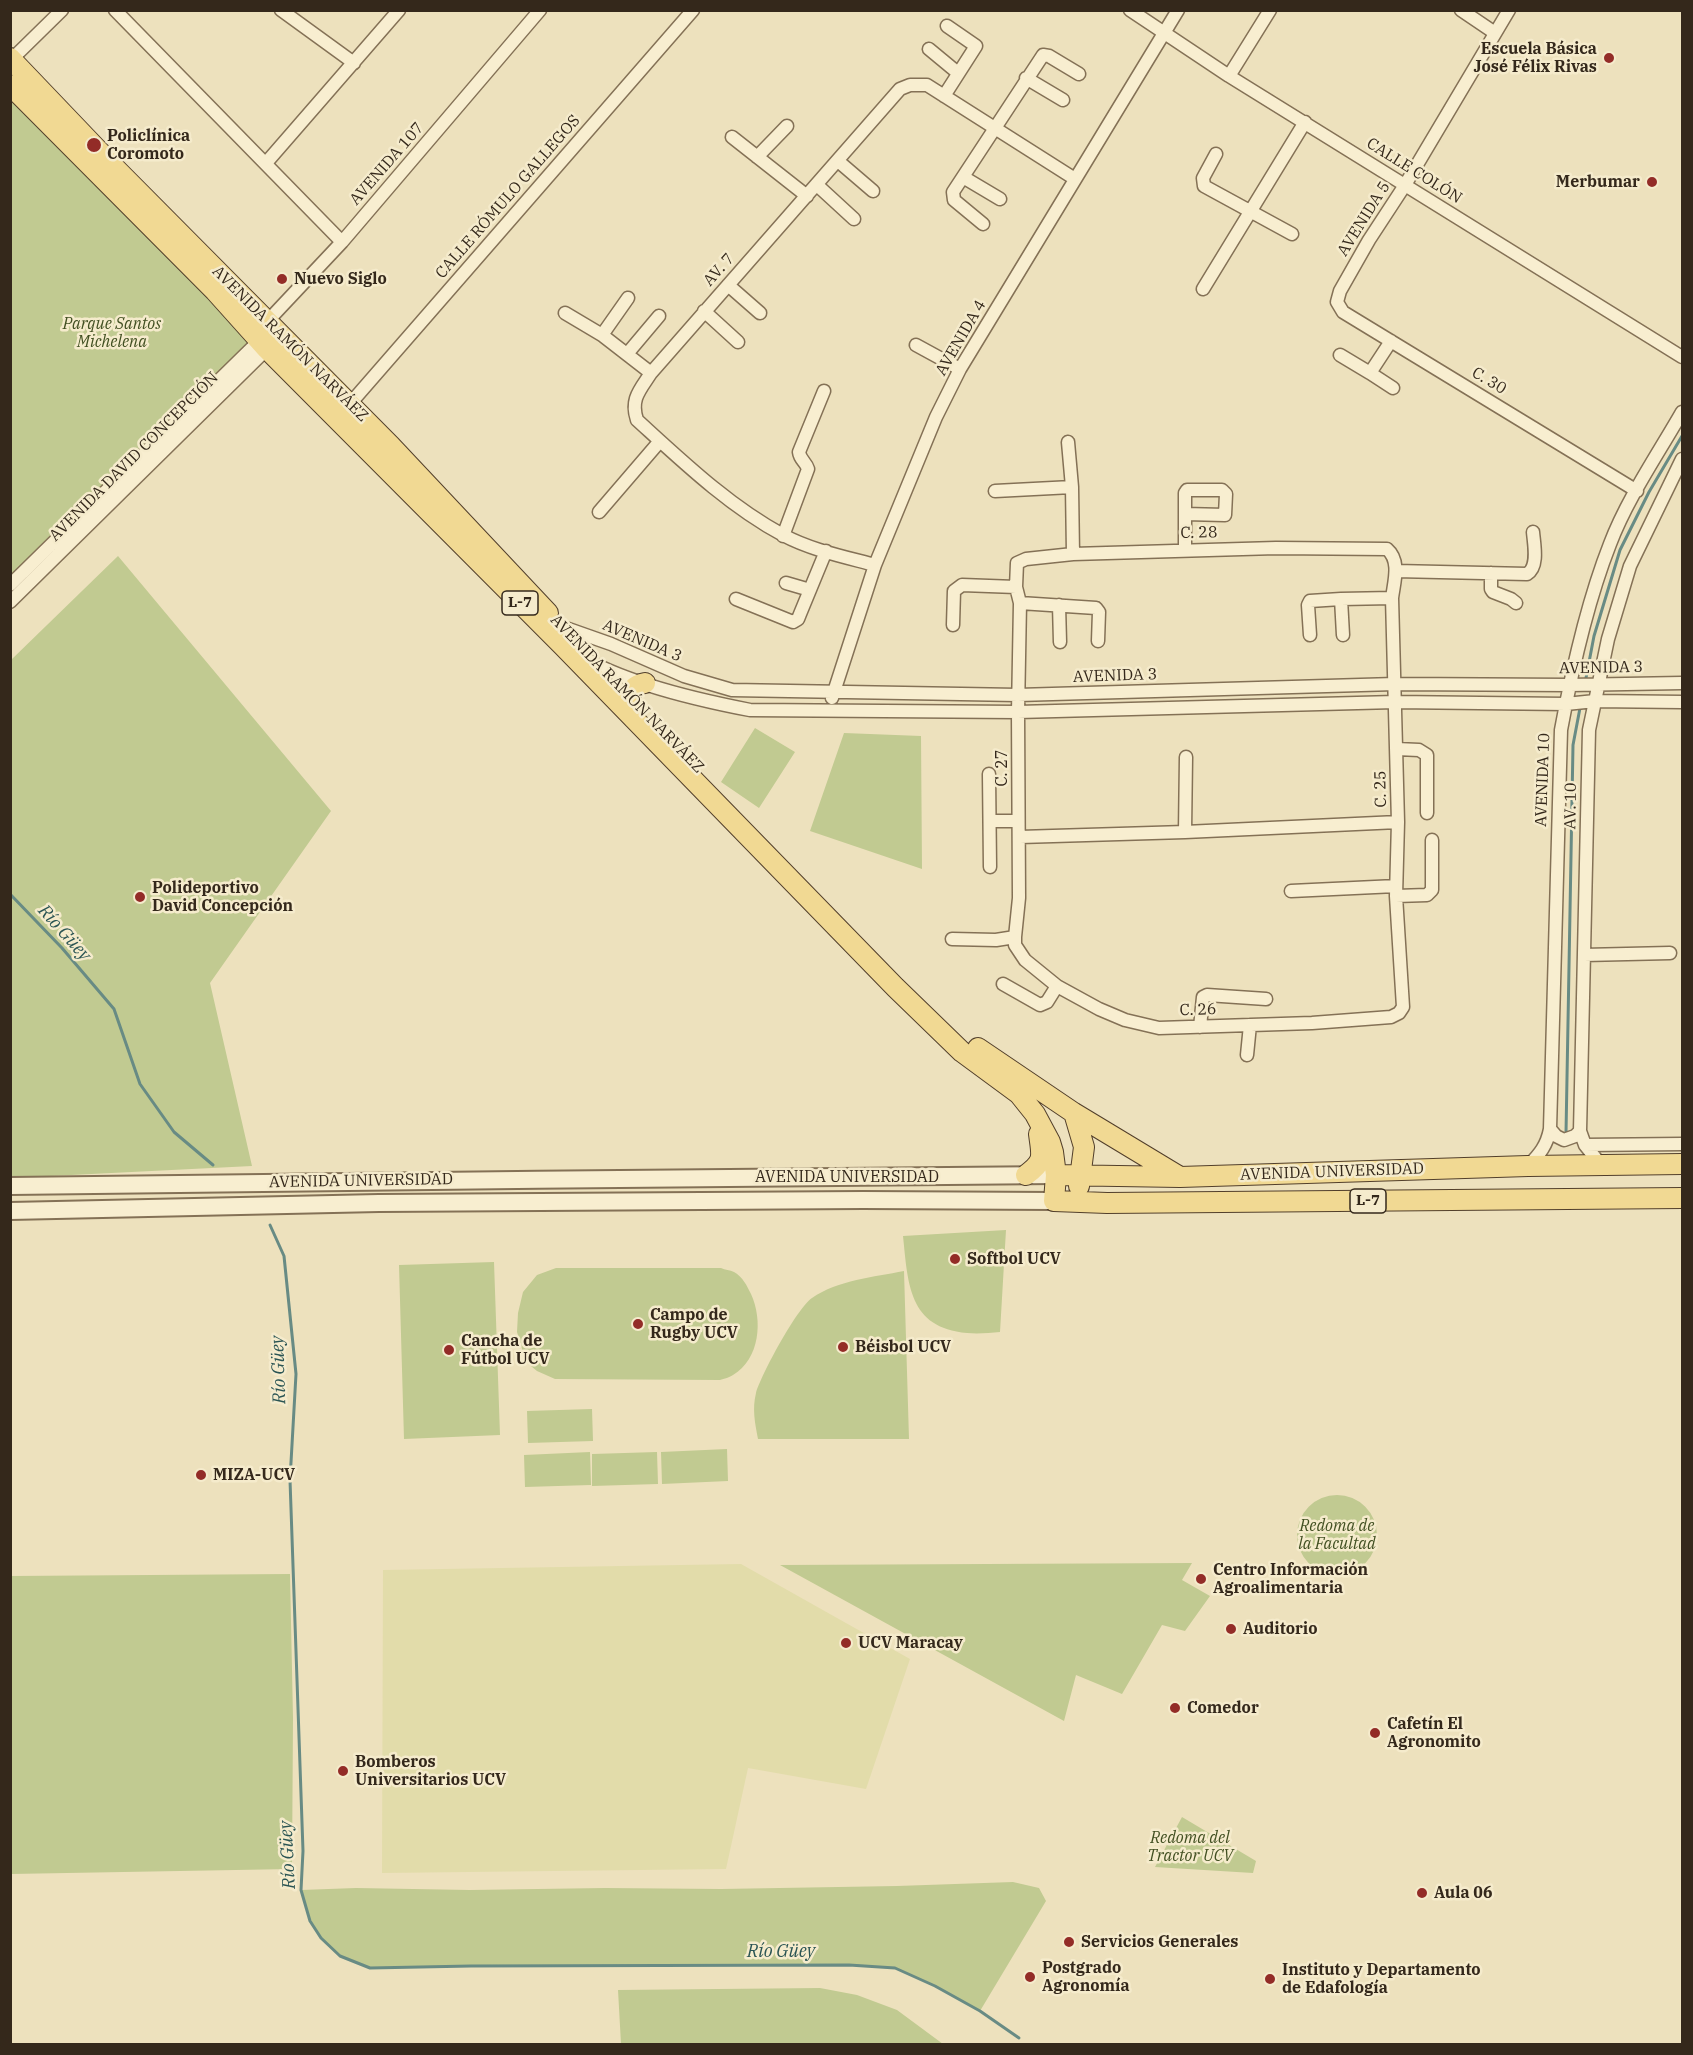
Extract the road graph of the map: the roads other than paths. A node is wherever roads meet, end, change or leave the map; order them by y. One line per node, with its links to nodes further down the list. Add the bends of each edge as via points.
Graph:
1 (62, 10): 16 (street)
2 (115, 10): 32 (street)
3 (280, 10): 17 (street)
4 (399, 10): 17 (street)
5 (540, 10): 44 (street, AVENIDA 107)
6 (693, 10): 66 (street, CALLE RÓMULO GALLEGOS)
7 (1130, 10): 13 (street, CALLE COLÓN)
8 (1178, 10): 13 (street, AVENIDA 4)
9 (1270, 10): 20 (street)
10 (1461, 10): 14 (street)
11 (1509, 10): 14 (street, AVENIDA 5)
12 (947, 26): 18 (street, via 976,46)
13 (1164, 32): 20 (street, CALLE COLÓN); 34 (street, AVENIDA 4)
14 (1495, 33): 36 (street, AVENIDA 5)
15 (929, 49): 18 (street)
16 (11, 59): 53 (main road, AVENIDA RAMÓN NARVÁEZ / L-7)
17 (354, 63): 32 (street)
18 (958, 73): 23 (street)
19 (1079, 75): 21 (street, via 1043,55)
20 (1229, 76): 25 (street, CALLE COLÓN)
21 (1026, 78): 24 (street); 27 (street)
22 (10, 85): 53 (main road, AVENIDA RAMÓN NARVÁEZ / L-7, via 215,291)
23 (944, 96): 27 (street, AV. 7); 31 (street, AV. 7, via 927,85 900,89)
24 (1063, 100)
25 (1305, 122): 36 (street, CALLE COLÓN); 40 (street)
26 (787, 126): 30 (street)
27 (995, 129): 33 (street); 34 (street, AV. 7)
28 (732, 137): 30 (street)
29 (1216, 154): 40 (street, via 1203,178 1204,186)
30 (758, 157): 38 (street)
31 (838, 160): 35 (street, AV. 7); 37 (street)
32 (266, 163): 44 (street)
33 (963, 177): 39 (street); 42 (street, via 953,192 954,200)
34 (1075, 179): 61 (street, AVENIDA 4)
35 (817, 185): 38 (street, AV. 7); 41 (street)
36 (1405, 185): 47 (street, AVENIDA 5); 60 (street, CALLE COLÓN)
37 (873, 191)
38 (807, 196): 45 (street, AV. 7)
39 (1000, 199)
40 (1250, 210): 43 (street); 46 (street)
41 (854, 219)
42 (983, 224)
43 (1292, 234)
44 (342, 242): 53 (street, AVENIDA 107)
45 (728, 285): 49 (street, AV. 7); 50 (street)
46 (1203, 289)
47 (1340, 291): 55 (street, C. 30, via 1337,302 1343,312)
48 (628, 298): 54 (street)
49 (704, 311): 56 (street); 62 (street, AV. 7)
50 (760, 313)
51 (565, 314): 54 (street)
52 (658, 316): 58 (street)
53 (267, 334): 66 (main road, AVENIDA RAMÓN NARVÁEZ / L-7); 76 (street, AVENIDA DAVID CONCEPCIÓN); 103 (main road, AVENIDA RAMÓN NARVÁEZ / L-7)
54 (602, 335): 58 (street)
55 (1391, 340): 63 (street); 73 (street, C. 30)
56 (738, 342)
57 (916, 345): 61 (street)
58 (627, 354): 62 (street)
59 (1340, 355): 63 (street)
60 (1683, 357)
61 (960, 369): 83 (street, AVENIDA 4)
62 (651, 373): 68 (street, AV. 7, via 633,409 637,420)
63 (1370, 373): 64 (street)
64 (1393, 388)
65 (824, 391): 78 (street, via 800,452 808,469)
66 (349, 405): 98 (main road, AVENIDA RAMÓN NARVÁEZ / L-7)
67 (1683, 412): 73 (street, AVENIDA 10)
68 (660, 441): 74 (street); 78 (street, AV. 7, via 733,503)
69 (1068, 442): 71 (street)
70 (1683, 459): 107 (street, AV. 10, via 1630,566)
71 (1072, 487): 72 (street); 81 (street)
72 (995, 491)
73 (1636, 491): 109 (street, AVENIDA 10, via 1610,543)
74 (598, 512)
75 (1185, 514): 79 (street)
76 (77, 529): 88 (street, AVENIDA DAVID CONCEPCIÓN); 93 (street, AVENIDA DAVID CONCEPCIÓN)
77 (1533, 532): 85 (street, via 1532,572)
78 (783, 536): 80 (street, AV. 7)
79 (1185, 549): 81 (street, C. 28); 82 (street, C. 28, via 1387,549)
80 (826, 551): 83 (street, AV. 7); 89 (street)
81 (1073, 554): 86 (street, C. 28, via 1017,563)
82 (1393, 554): 84 (street, C. 25)
83 (875, 565): 110 (street, AVENIDA 4)
84 (1396, 571): 85 (street); 90 (street, C. 25)
85 (1491, 573): 95 (street, via 1493,592)
86 (1016, 581): 94 (street, C. 27); 97 (street, via 962,585 954,591)
87 (786, 583): 89 (street)
88 (10, 585)
89 (810, 590): 91 (street, via 798,619 793,622)
90 (1392, 598): 92 (street); 106 (street, C. 25)
91 (736, 599)
92 (1341, 599): 99 (street, via 1310,602); 100 (street)
93 (10, 602)
94 (1020, 603): 96 (street); 111 (street, C. 27)
95 (1516, 603)
96 (1059, 605): 101 (street); 102 (street, via 1096,608)
97 (953, 625)
98 (560, 626): 104 (main road, AVENIDA RAMÓN NARVÁEZ / L-7); 110 (street, AVENIDA 3, via 684,676 732,690)
99 (1310, 635)
100 (1343, 635)
101 (1059, 642)
102 (1098, 642)
103 (564, 646): 104 (street, AVENIDA 3); 144 (main road, AVENIDA RAMÓN NARVÁEZ / L-7, via 895,987 962,1052 1019,1094)
104 (598, 666): 105 (street, AVENIDA 3); 112 (main road, AVENIDA RAMÓN NARVÁEZ / L-7)
105 (645, 683): 112 (main road, via 633,688); 117 (street, AVENIDA 3, via 750,710)
106 (1395, 684): 109 (street, AVENIDA 3); 111 (street, AVENIDA 3); 114 (street, C. 25)
107 (1599, 684): 108 (street, AVENIDA 3); 109 (street, AVENIDA 3); 113 (street, AV. 10)
108 (1683, 684)
109 (1570, 685): 116 (street, AVENIDA 10)
110 (832, 693): 111 (street, AVENIDA 3); 117 (street, AVENIDA 4)
111 (1018, 695): 118 (street, C. 27)
112 (630, 701): 143 (main road, AVENIDA RAMÓN NARVÁEZ / L-7, via 977,1048)
113 (1595, 701): 115 (street, AVENIDA 3); 116 (street, AVENIDA 3); 135 (street, AV. 10, via 1589,730)
114 (1395, 702): 116 (street, AVENIDA 3); 118 (street, AVENIDA 3); 119 (street, C. 25)
115 (1683, 702)
116 (1566, 704): 145 (street, AVENIDA 10, via 1561,730)
117 (830, 710): 118 (street, AVENIDA 3)
118 (1018, 712): 123 (street, C. 27)
119 (1397, 749): 122 (street, via 1419,750 1427,755); 125 (street, C. 25)
120 (1186, 757): 126 (street)
121 (988, 774): 124 (street)
122 (1427, 813)
123 (1018, 821): 124 (street); 127 (street, C. 27)
124 (990, 822): 129 (street)
125 (1398, 822): 126 (street); 131 (street, C. 25)
126 (1185, 832): 127 (street)
127 (1020, 837): 132 (street, C. 27)
128 (1432, 840): 131 (street, via 1432,890 1427,895)
129 (990, 867)
130 (1291, 891): 131 (street)
131 (1396, 891): 139 (street, C. 25, via 1403,1007)
132 (1015, 938): 133 (street); 137 (street, C. 26, via 1025,960)
133 (952, 939)
134 (1670, 953): 135 (street)
135 (1584, 955): 146 (street, AV. 10)
136 (1003, 984): 137 (street, via 1040,1005 1047,1002)
137 (1057, 986): 141 (street, C. 26, via 1125,1020 1160,1028)
138 (1266, 999): 141 (street, via 1207,995 1203,997)
139 (1391, 1017): 140 (street, C. 26)
140 (1250, 1025): 141 (street, C. 26); 142 (street)
141 (1200, 1027)
142 (1247, 1055)
143 (1074, 1113): 154 (main road, via 1084,1147); 155 (main road, AVENIDA RAMÓN NARVÁEZ)
144 (1035, 1114): 152 (main road, via 1041,1153 1038,1166); 153 (main road, AVENIDA RAMÓN NARVÁEZ / L-7, via 1050,1142)
145 (1550, 1129): 146 (street, via 1564,1140); 151 (street, AVENIDA 10, via 1542,1153)
146 (1580, 1131): 148 (street, AV. 10)
147 (1683, 1144): 148 (street)
148 (1585, 1145): 150 (street, AV. 10)
149 (1683, 1164): 150 (main road, AVENIDA UNIVERSIDAD / L-7)
150 (1601, 1165): 151 (main road, AVENIDA UNIVERSIDAD / L-7)
151 (1528, 1166): 155 (main road, AVENIDA UNIVERSIDAD / L-7)
152 (1026, 1175): 153 (street, AVENIDA UNIVERSIDAD); 156 (street, AVENIDA UNIVERSIDAD)
153 (1056, 1175): 154 (main road, AVENIDA UNIVERSIDAD / L-7); 159 (main road, AVENIDA RAMÓN NARVÁEZ / L-7)
154 (1081, 1175): 155 (main road, AVENIDA UNIVERSIDAD / L-7); 161 (main road)
155 (1180, 1177)
156 (380, 1180): 157 (street, AVENIDA UNIVERSIDAD); 160 (street)
157 (10, 1186)
158 (1683, 1198): 161 (main road, AVENIDA UNIVERSIDAD / L-7)
159 (1054, 1201): 160 (street, AVENIDA UNIVERSIDAD); 161 (main road, AVENIDA UNIVERSIDAD / L-7)
160 (379, 1203): 162 (street, AVENIDA UNIVERSIDAD)
161 (1076, 1203)
162 (40, 1210): 163 (street, AVENIDA UNIVERSIDAD); 164 (street)
163 (10, 1211)
164 (10, 1221)

